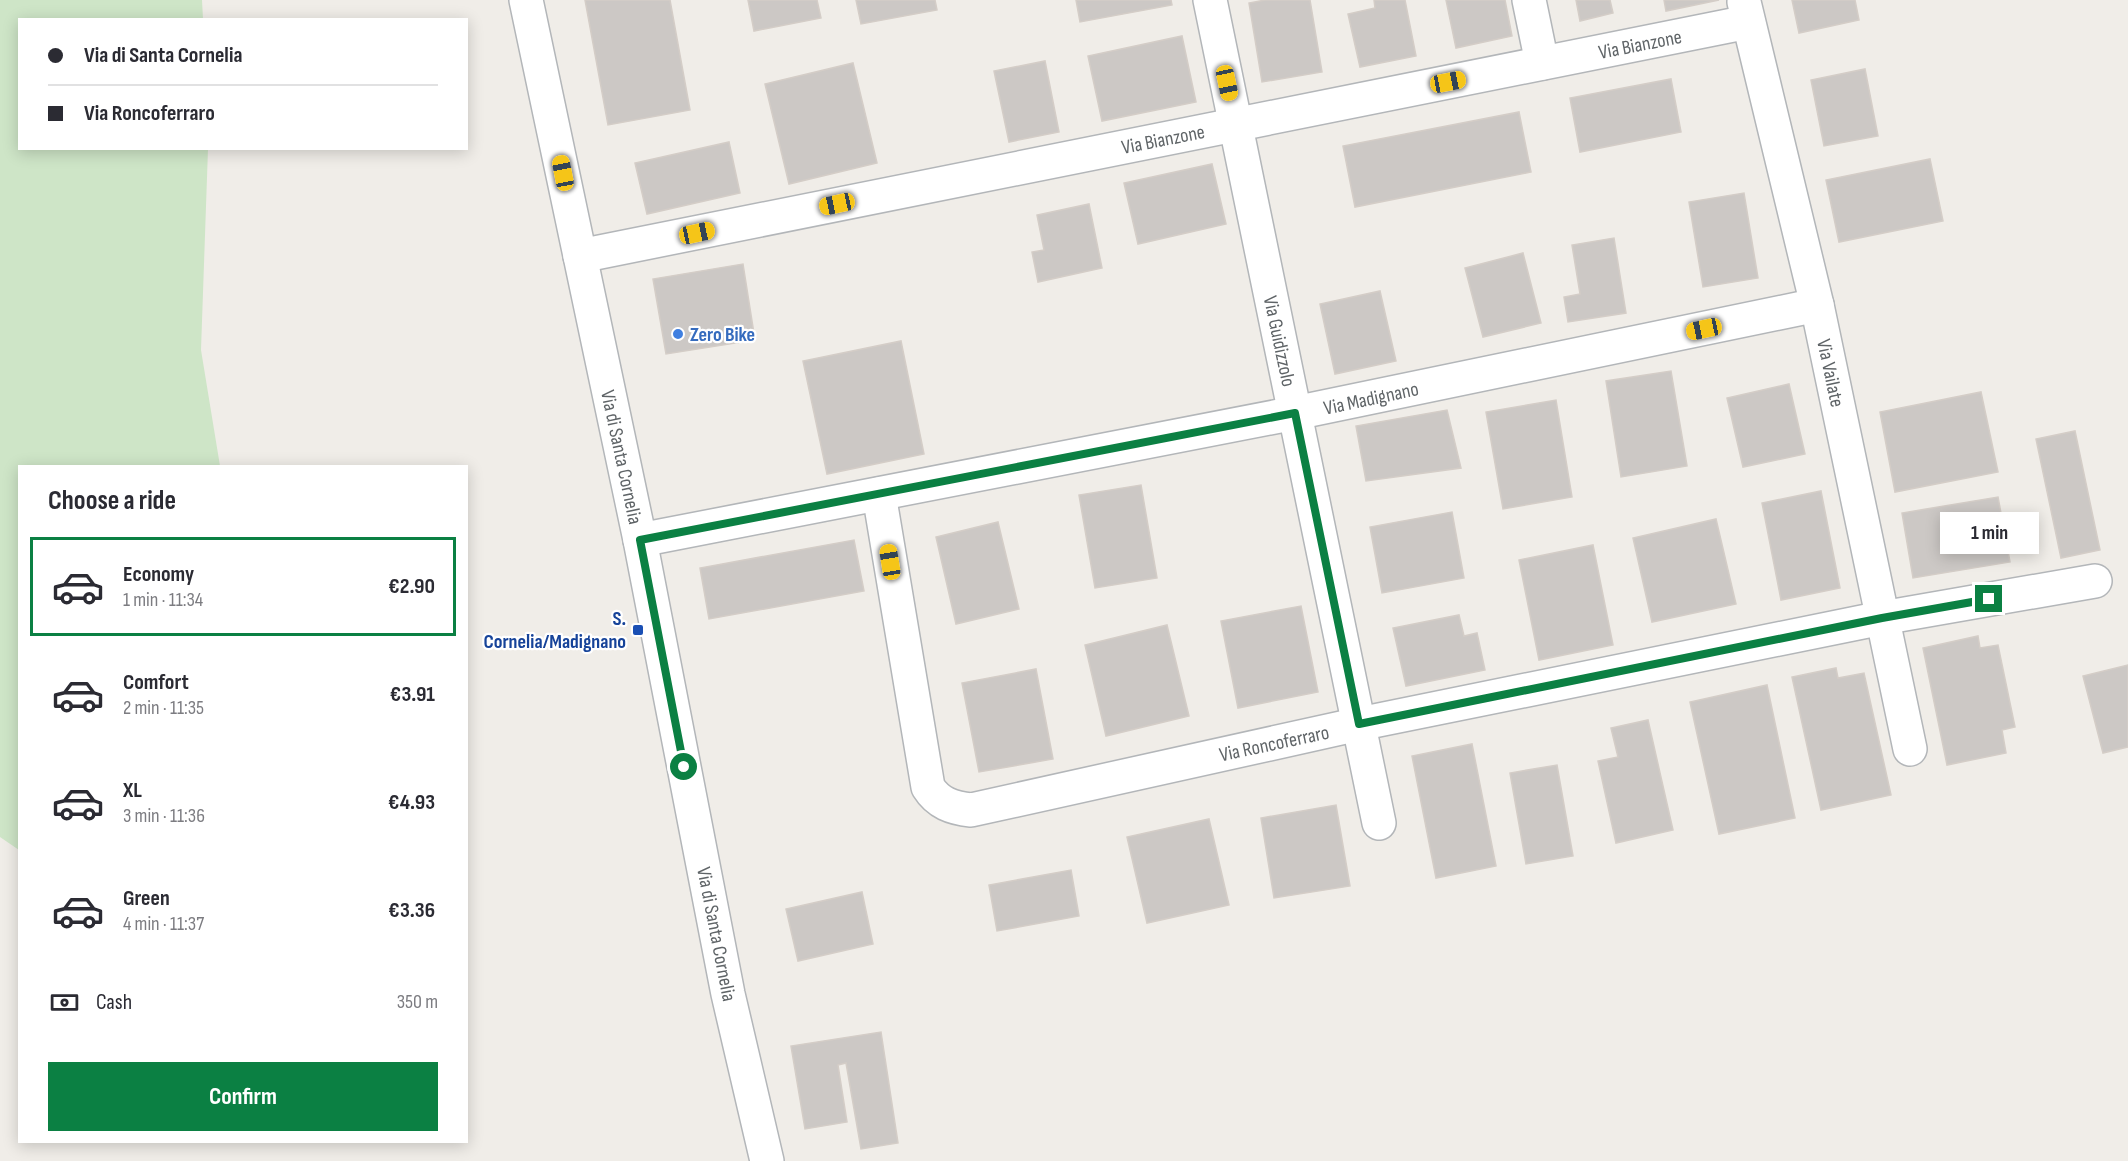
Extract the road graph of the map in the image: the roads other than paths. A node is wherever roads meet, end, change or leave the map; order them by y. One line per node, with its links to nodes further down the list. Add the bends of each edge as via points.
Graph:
1 (526, 0): 7 (street, Via di Santa Cornelia)
2 (1210, 0): 6 (street, Via Guidizzolo)
3 (1529, 0): 5 (street)
4 (1745, 11): 5 (street, Via Bianzone); 8 (street, Via Vailate)
5 (1542, 63): 6 (street, Via Bianzone)
6 (1236, 124): 7 (street, Via Bianzone); 9 (street, Via Guidizzolo)
7 (580, 256): 11 (street, Via di Santa Cornelia)
8 (1817, 305): 9 (street, Via Madignano); 13 (street, Via Vailate)
9 (1295, 413): 10 (street, Via Madignano); 14 (street, Via Guidizzolo)
10 (879, 494): 11 (street, Via Madignano); 14 (street, Via Roncoferraro, via 928,787 939,801 971,810)
11 (640, 540): 17 (street, Via di Santa Cornelia, via 728,994)
12 (2096, 581): 13 (street, Via Roncoferraro)
13 (1882, 618): 14 (street, Via Roncoferraro); 15 (street, Via Vailate)
14 (1359, 724): 16 (street, Via Guidizzolo)
15 (1910, 749)
16 (1379, 823)
17 (767, 1161)

